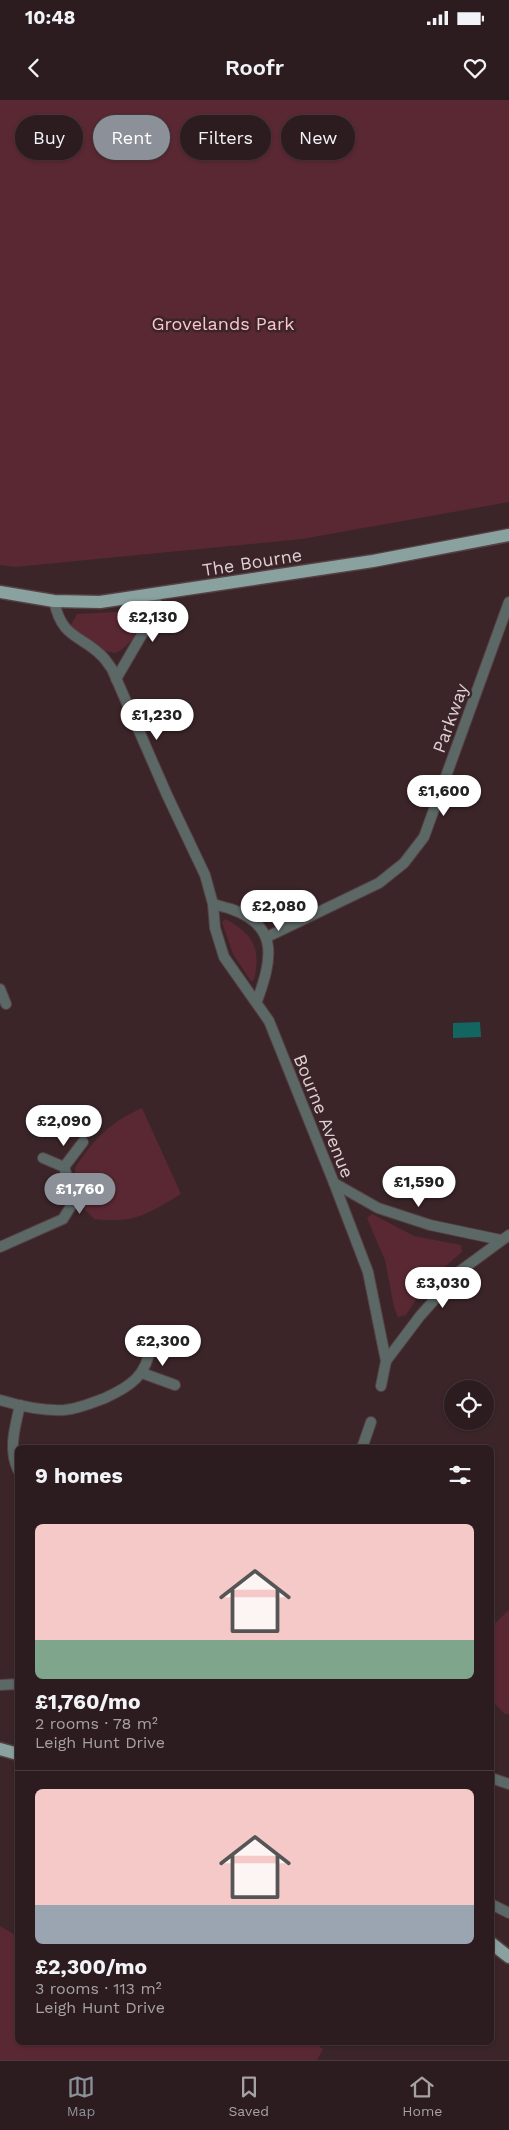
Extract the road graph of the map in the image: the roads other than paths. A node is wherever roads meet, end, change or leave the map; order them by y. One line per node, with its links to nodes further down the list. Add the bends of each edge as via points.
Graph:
1 (509, 535): 3 (main road, The Bourne, via 373,561)
2 (0, 592): 4 (main road, The Bourne)
3 (157, 595): 4 (main road, The Bourne, via 100,602); 6 (street, via 151,619)
4 (54, 601): 6 (street, Bourne Avenue, via 62,623 102,656)
5 (509, 602): 8 (street, Parkway, via 424,837 404,863 379,883)
6 (116, 679): 7 (street, Bourne Avenue, via 205,875)
7 (213, 904): 8 (street, via 248,917); 10 (street, Bourne Avenue, via 214,928 224,957)
8 (267, 937): 10 (street, via 269,962)
9 (0, 990): 11 (street)
10 (257, 1001): 15 (street, Bourne Avenue, via 269,1021)
11 (6, 1004)
12 (83, 1142): 14 (street)
13 (43, 1158): 14 (street)
14 (64, 1167): 17 (street, via 70,1185 71,1206 63,1219)
15 (334, 1184): 16 (street, via 378,1208 430,1225); 19 (street, Bourne Avenue, via 368,1272)
16 (505, 1238): 19 (street, via 460,1271)
17 (0, 1247)
18 (150, 1347): 20 (street)
19 (386, 1361): 22 (street)
20 (142, 1374): 21 (street); 24 (street, via 129,1387 80,1407 56,1410)
21 (175, 1385)
22 (381, 1386)
23 (0, 1400): 24 (street)
24 (20, 1405): 27 (street, via 13,1438)
25 (371, 1422): 26 (street)
26 (363, 1445)
27 (15, 1461)
28 (15, 1684): 29 (street)
29 (0, 1685)
30 (0, 1750): 31 (main road)
31 (15, 1753)
32 (494, 1779): 33 (street)
33 (509, 1784)
34 (494, 1906): 35 (street)
35 (509, 1913)
36 (494, 1945): 37 (main road)
37 (509, 1957)

